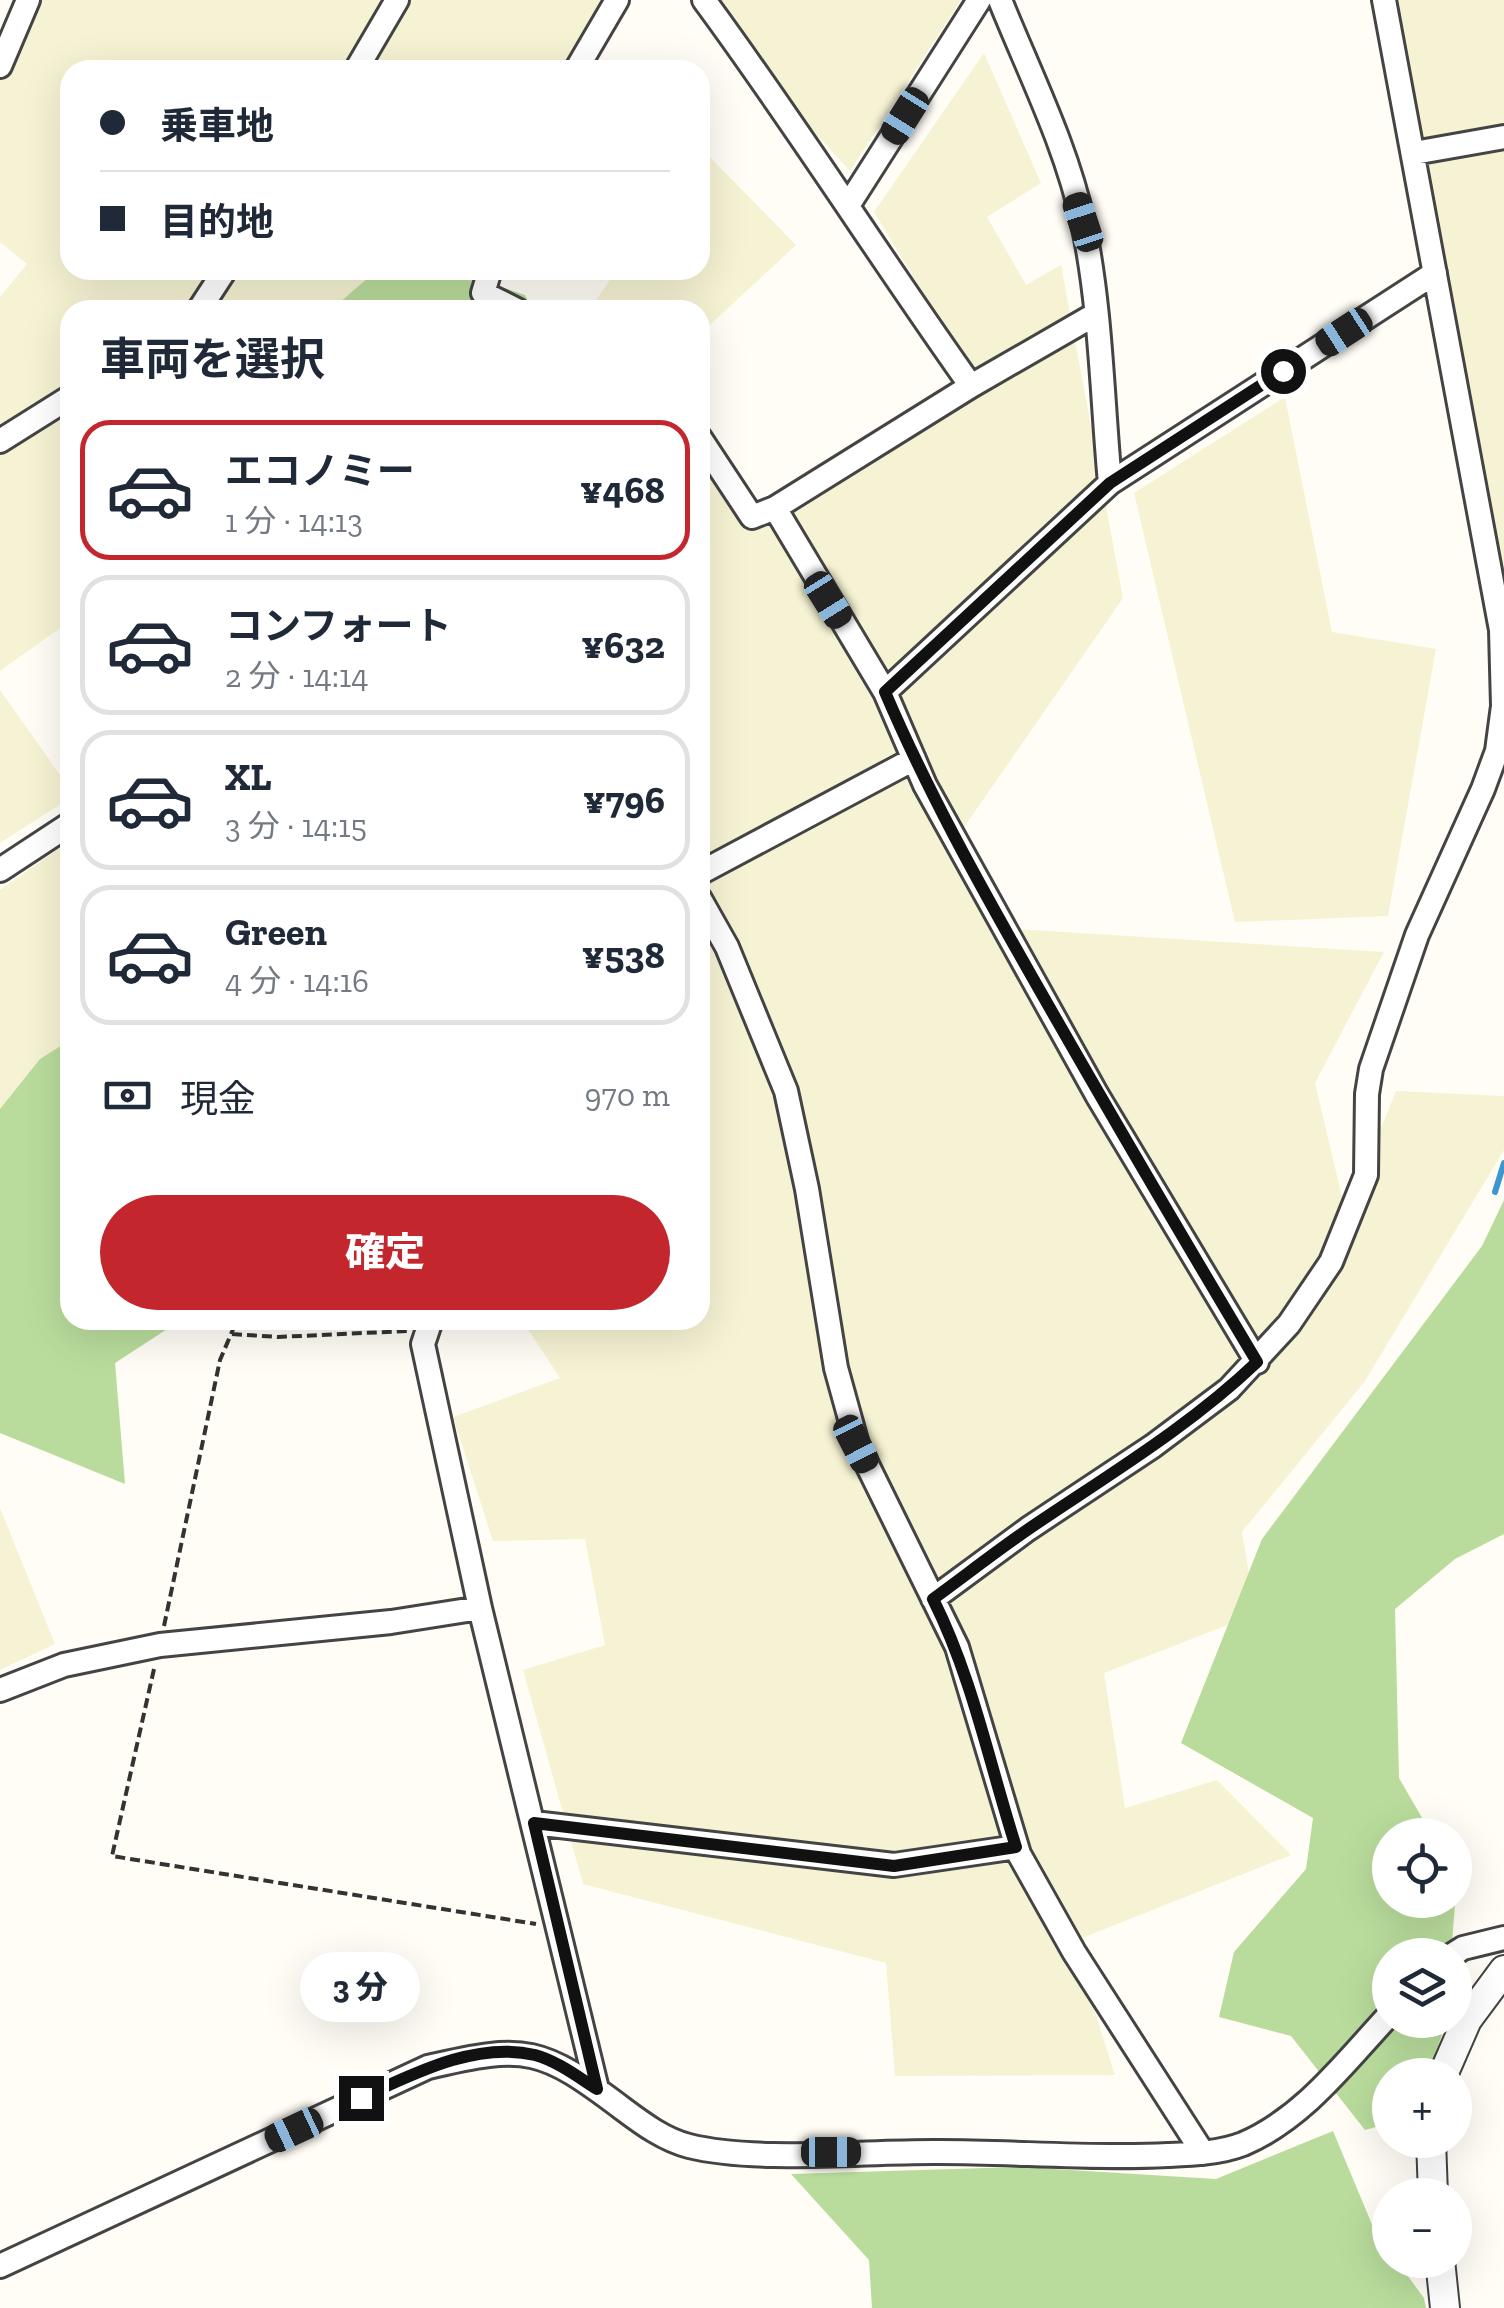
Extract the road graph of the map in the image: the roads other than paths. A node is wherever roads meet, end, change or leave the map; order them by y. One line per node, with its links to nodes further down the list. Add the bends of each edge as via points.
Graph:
1 (28, 0): 10 (street)
2 (397, 0): 8 (street)
3 (617, 0): 9 (street)
4 (704, 0): 13 (street)
5 (979, 0): 13 (street)
6 (1000, 0): 17 (street, via 1083,222)
7 (1384, 0): 12 (street)
8 (362, 60)
9 (582, 60)
10 (0, 66)
11 (1504, 138): 12 (street)
12 (1414, 153): 14 (street)
13 (850, 204): 18 (street)
14 (1435, 273): 22 (street); 31 (street, via 1501,630 1497,750 1417,935 1371,1069 1366,1175 1331,1262)
15 (487, 280): 16 (street, via 483,293)
16 (497, 300)
17 (1096, 314): 18 (street); 22 (street)
18 (971, 386): 23 (street)
19 (60, 403): 20 (street)
20 (0, 440)
21 (710, 453): 23 (street, via 752,517)
22 (1110, 483): 24 (street)
23 (775, 508): 24 (street)
24 (885, 692): 25 (street)
25 (914, 758): 27 (street); 31 (street, via 1097,1095)
26 (60, 831): 28 (street)
27 (710, 868)
28 (0, 870)
29 (710, 916): 32 (street, via 786,1091 856,1444)
30 (428, 1330): 33 (street, via 423,1344)
31 (1257, 1362): 32 (street, via 1153,1446)
32 (933, 1599): 36 (street, via 975,1698)
33 (480, 1608): 34 (street, via 160,1645 64,1665); 35 (street)
34 (0, 1690)
35 (534, 1823): 36 (street, via 894,1866); 42 (street)
36 (1016, 1847): 43 (street, via 1074,1952)
37 (1504, 1938): 38 (street)
38 (1472, 1948)
39 (1504, 1970): 41 (street, via 1466,2020)
40 (1372, 2033): 43 (street, via 1305,2105 1242,2144)
41 (1450, 2058)
42 (597, 2089): 43 (street, via 649,2128 686,2145 729,2152); 44 (street, via 531,2054 496,2052 428,2068)
43 (1203, 2153)
44 (0, 2266)
45 (1442, 2278): 46 (street)
46 (1445, 2308)

